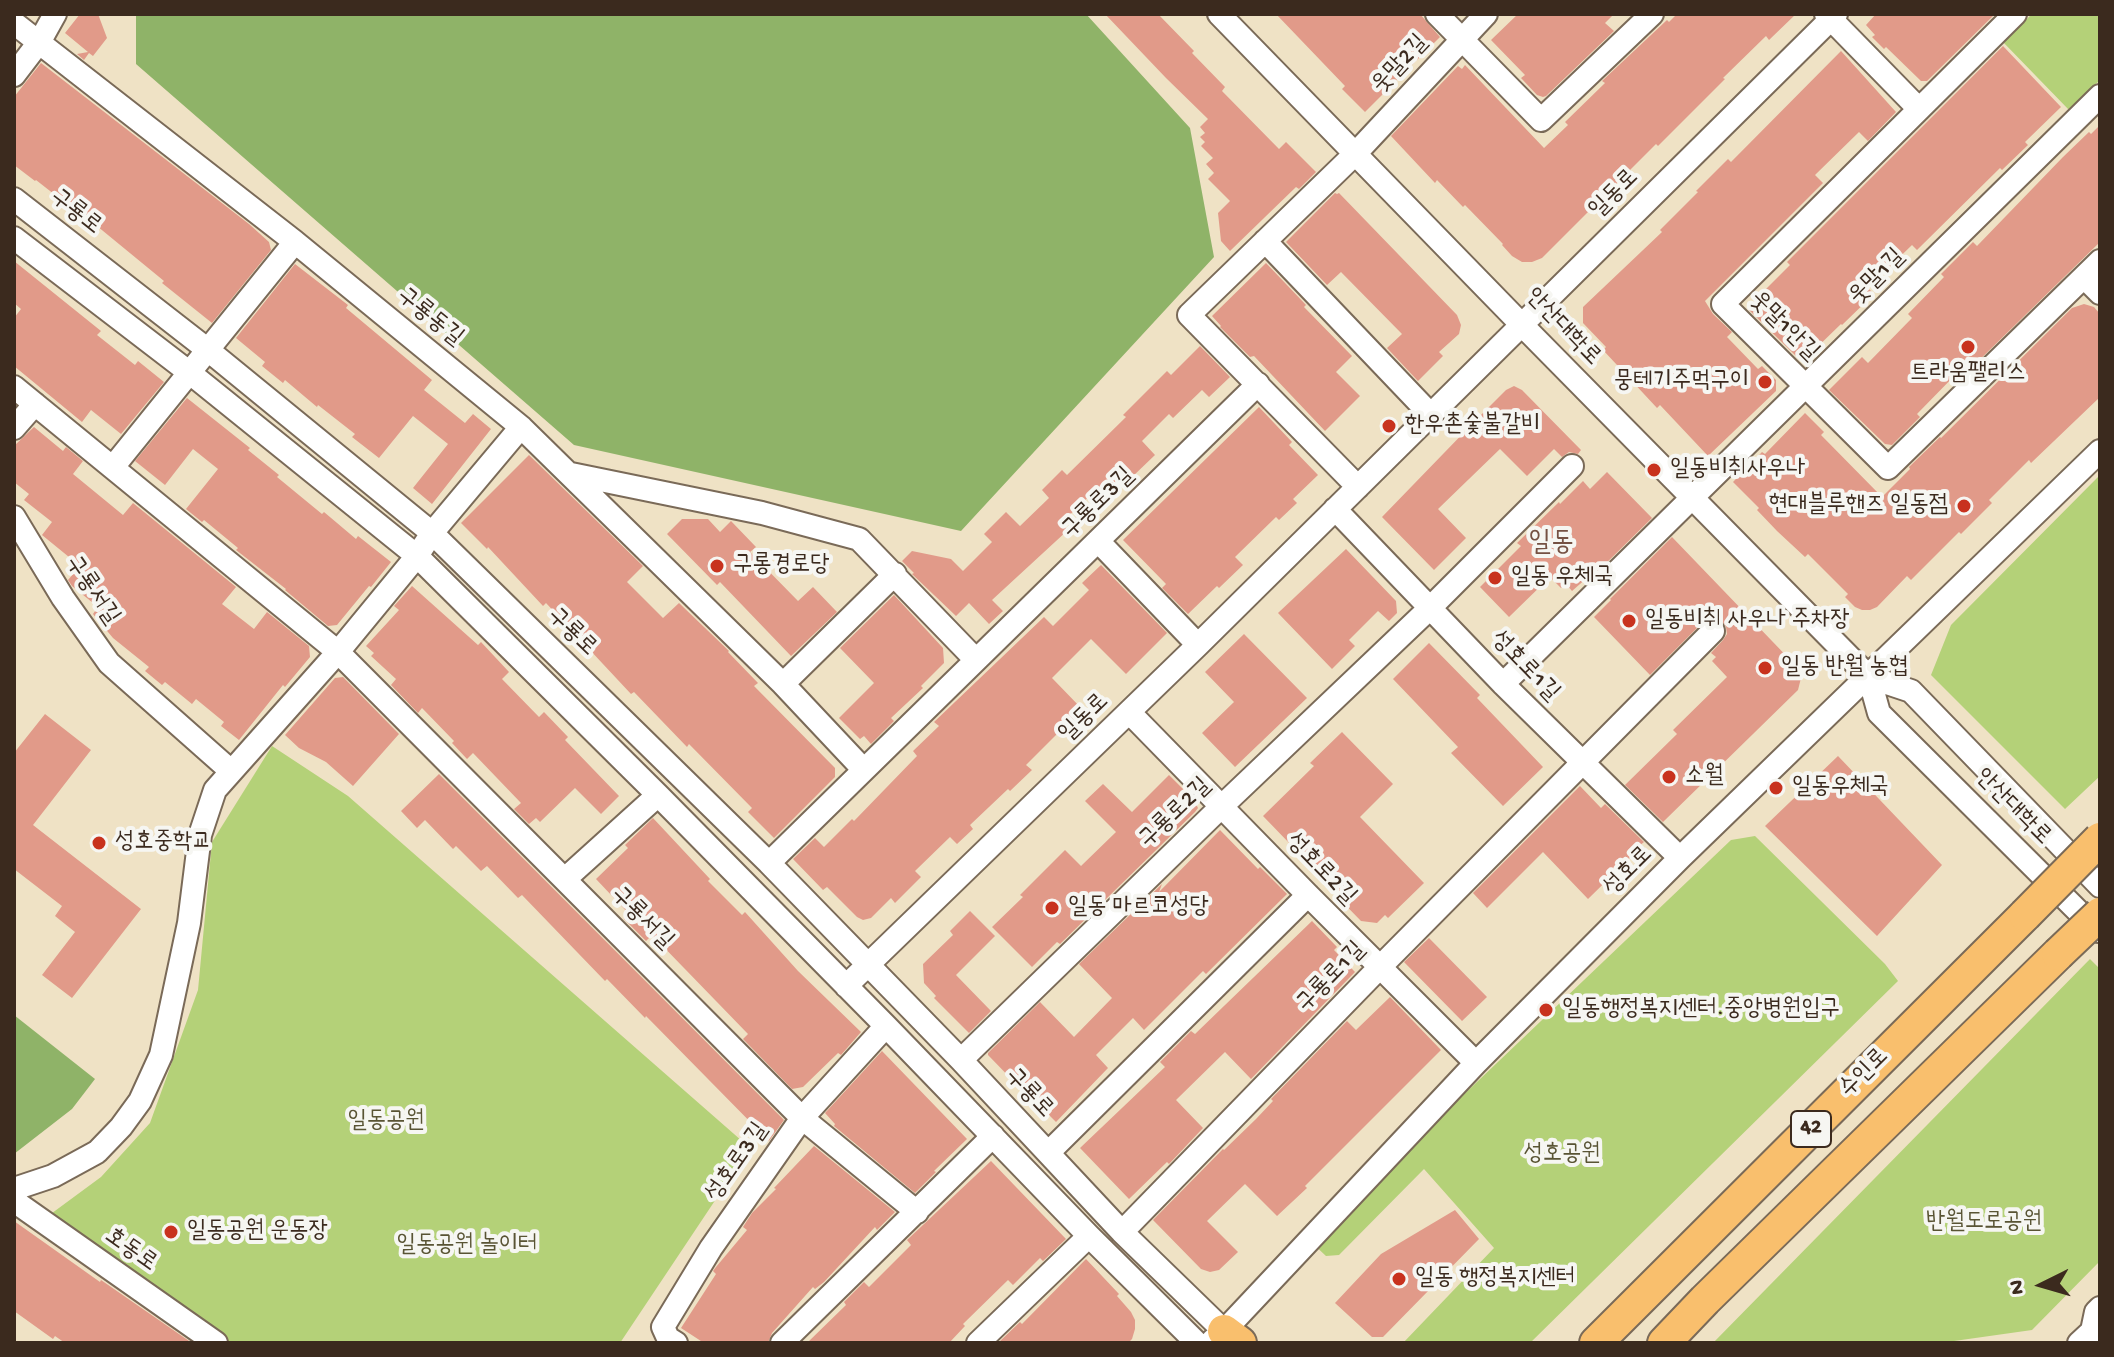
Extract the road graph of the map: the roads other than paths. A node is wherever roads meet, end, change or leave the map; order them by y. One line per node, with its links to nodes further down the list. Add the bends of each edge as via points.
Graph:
1 (55, 14): 10 (street)
2 (1219, 14): 14 (street, 안산대학로)
3 (1437, 14): 9 (street)
4 (1486, 14): 9 (street, 웃말2길)
5 (1652, 14): 9 (street, via 1541,120)
6 (2015, 14): 13 (street, 웃말1안길)
7 (1831, 16): 13 (street); 21 (street, 일동로)
8 (14, 23): 10 (street, 구룡동길)
9 (1461, 38): 14 (street, 웃말2길)
10 (40, 41): 11 (street); 18 (street, 구룡동길)
11 (14, 75)
12 (2100, 96): 25 (street, 웃말1길)
13 (1919, 109): 25 (street, 웃말1안길, via 1723,304)
14 (1356, 153): 17 (street, 웃말2길); 21 (street, 안산대학로)
15 (14, 199): 22 (street, 구룡로)
16 (14, 238): 23 (street)
17 (1265, 241): 24 (street, 웃말2길, via 1189,315); 28 (street)
18 (295, 242): 22 (street); 29 (street, 구룡동길)
19 (2092, 269): 20 (street); 25 (street, 웃말1안길, via 1888,468)
20 (2100, 293)
21 (1521, 324): 28 (street, 일동로); 36 (street, 안산대학로)
22 (208, 350): 23 (street); 39 (street, 구룡로)
23 (190, 373): 33 (street); 41 (street)
24 (1258, 384): 35 (street); 40 (street, 구룡로3길)
25 (1805, 386): 36 (street, 웃말1길)
26 (14, 387): 27 (street, 구룡서길)
27 (35, 404): 30 (street); 33 (street, 구룡서길)
28 (1431, 415): 35 (street, 일동로)
29 (521, 427): 34 (street, 구룡동길); 39 (street)
30 (14, 428)
31 (2100, 451): 48 (street, 성호로)
32 (1572, 466): 43 (street)
33 (113, 467): 46 (street, 구룡서길)
34 (570, 474): 42 (street, via 762,513 859,539); 49 (street, 구룡동길)
35 (1358, 487): 37 (street, 일동로)
36 (1693, 498): 48 (street, 안산대학로); 50 (street, 웃말1길)
37 (1335, 509): 43 (street, 성호로1길); 45 (street, 일동로)
38 (14, 517): 54 (street, 구룡서길, via 109,663)
39 (432, 533): 41 (street); 59 (street, 구룡로)
40 (1098, 541): 45 (street); 47 (street, 구룡로3길)
41 (417, 556): 46 (street); 55 (street)
42 (895, 574): 47 (street); 49 (street)
43 (1430, 608): 50 (street, 성호로1길); 56 (street, 구룡로2길)
44 (1713, 631): 52 (street)
45 (1198, 645): 51 (street, 일동로)
46 (338, 652): 54 (street); 60 (street, 구룡서길)
47 (975, 659): 53 (street, 구룡로3길)
48 (1869, 677): 58 (street, 성호로); 61 (street, 안산대학로, via 1911,691); 64 (street, 안산대학로, via 1879,713)
49 (783, 684): 53 (street, 구룡동길)
50 (1503, 684): 52 (street, 성호로1길)
51 (1129, 712): 56 (street, 성호로2길); 65 (street, 일동로)
52 (1582, 763): 58 (street, 성호로1길); 66 (street, 구룡로1길)
53 (863, 769): 59 (street, 구룡로3길)
54 (231, 771): 74 (street, via 215,790 200,835 189,923 161,1055 140,1101 97,1152 53,1176)
55 (658, 795): 60 (street); 67 (street)
56 (1222, 806): 62 (street, 성호로2길); 69 (street, 구룡로2길)
57 (2100, 839): 86 (highway, 수인로 / 42, bridge)
58 (1680, 858): 70 (street, 성호로)
59 (769, 863): 65 (street, 구룡로)
60 (565, 879): 71 (street, 구룡서길)
61 (2100, 886)
62 (1308, 895): 66 (street, 성호로2길); 73 (street, 구룡로)
63 (2100, 914): 87 (highway, 수인로 / 42, bridge)
64 (2100, 933)
65 (869, 965): 67 (street, 일동로); 69 (street, 구룡로)
66 (1380, 967): 70 (street, 성호로2길); 77 (street, 구룡로1길)
67 (846, 986): 68 (street)
68 (886, 1026): 71 (street, 성호로3길); 72 (street)
69 (961, 1060): 73 (street, 구룡로)
70 (1476, 1063): 82 (street, 성호로)
71 (802, 1118): 76 (street, 구룡서길); 80 (street, 성호로3길, via 711,1248)
72 (993, 1136): 76 (street); 78 (street)
73 (1048, 1153): 77 (street, 구룡로)
74 (14, 1189)
75 (14, 1201): 83 (street, 호동로)
76 (917, 1212): 84 (street)
77 (1122, 1232): 82 (street, 구룡로)
78 (1089, 1236): 82 (street); 85 (street)
79 (2100, 1308): 81 (street)
80 (670, 1335)
81 (2093, 1336)
82 (1217, 1340)
83 (216, 1343)
84 (782, 1343)
85 (978, 1343)
86 (1596, 1343)
87 (1664, 1343)

